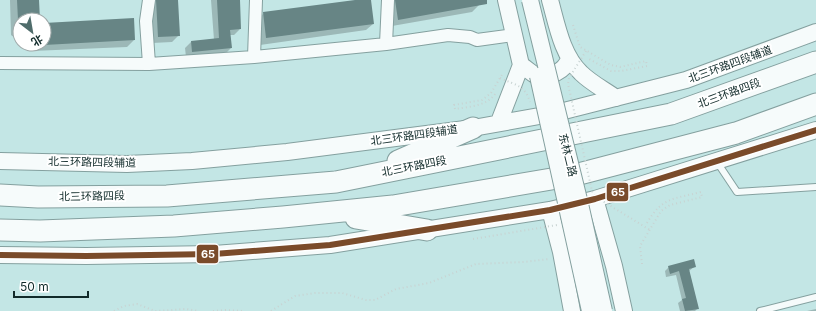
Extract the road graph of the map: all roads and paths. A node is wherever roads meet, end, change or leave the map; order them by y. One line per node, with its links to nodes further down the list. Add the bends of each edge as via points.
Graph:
1 (149, 0): 18 (street, via 146,21)
2 (256, 0): 13 (street)
3 (388, 0): 11 (street)
4 (506, 0): 10 (main road)
5 (521, 0): 54 (main road, 东林二路, bridge)
6 (530, 0): 55 (main road, 东林二路, bridge)
7 (550, 0): 14 (main road)
8 (573, 25): 12 (path, via 578,44)
9 (816, 32): 25 (main road, 北三环路四段辅道, via 686,80)
10 (514, 34): 11 (street, via 477,40 448,35); 19 (main road)
11 (386, 44): 13 (street)
12 (586, 51): 15 (path, via 620,68 646,61 647,66 611,71); 42 (path, bridge, via 568,84 592,191 596,197)
13 (254, 57): 18 (street)
14 (569, 58): 19 (main road, via 563,69 545,76 536,76); 25 (main road, via 582,74)
15 (589, 59)
16 (816, 62): 33 (highway, 北三环路四段, via 671,114)
17 (0, 63): 18 (street)
18 (149, 64)
19 (521, 65): 28 (main road)
20 (504, 72): 21 (path)
21 (500, 78): 24 (path, via 491,93 482,100 454,105 455,109 482,104 494,97); 27 (path, bridge, via 523,89 527,93)
22 (504, 80): 23 (path)
23 (500, 86)
24 (497, 91)
25 (616, 98): 28 (main road, 北三环路四段辅道, via 556,113)
26 (816, 104): 38 (highway, via 736,133 575,175 393,206)
27 (531, 109)
28 (499, 122): 29 (main road, 北三环路四段辅道)
29 (472, 128): 31 (main road, 北三环路四段辅道, via 287,152 192,161 127,164); 33 (highway)
30 (816, 130): 32 (main road)
31 (0, 161)
32 (716, 161): 34 (lane, via 737,192); 36 (main road)
33 (363, 177): 35 (highway, 北三环路四段, via 336,182 167,196)
34 (816, 187)
35 (0, 195)
36 (594, 199): 37 (main road); 56 (main road)
37 (552, 214): 41 (main road); 43 (path, bridge, via 557,225); 53 (main road)
38 (284, 218): 40 (highway, via 174,226); 41 (highway, via 361,218)
39 (647, 223): 42 (path, via 654,210 667,200 701,192 702,197 670,205 661,211)
40 (4, 230)
41 (427, 230): 44 (main road, via 330,245 214,254)
42 (650, 230): 46 (path, via 640,246)
43 (473, 239)
44 (0, 255)
45 (552, 259): 52 (path, via 476,264 429,283 396,289 375,300 342,293 295,296)
46 (642, 264)
47 (816, 296): 57 (lane)
48 (114, 311): 49 (path, via 137,304 155,311)
49 (199, 311)
50 (213, 311): 51 (path)
51 (244, 311)
52 (271, 311)
53 (572, 311)
54 (590, 311)
55 (604, 311)
56 (624, 311)
57 (760, 311)

